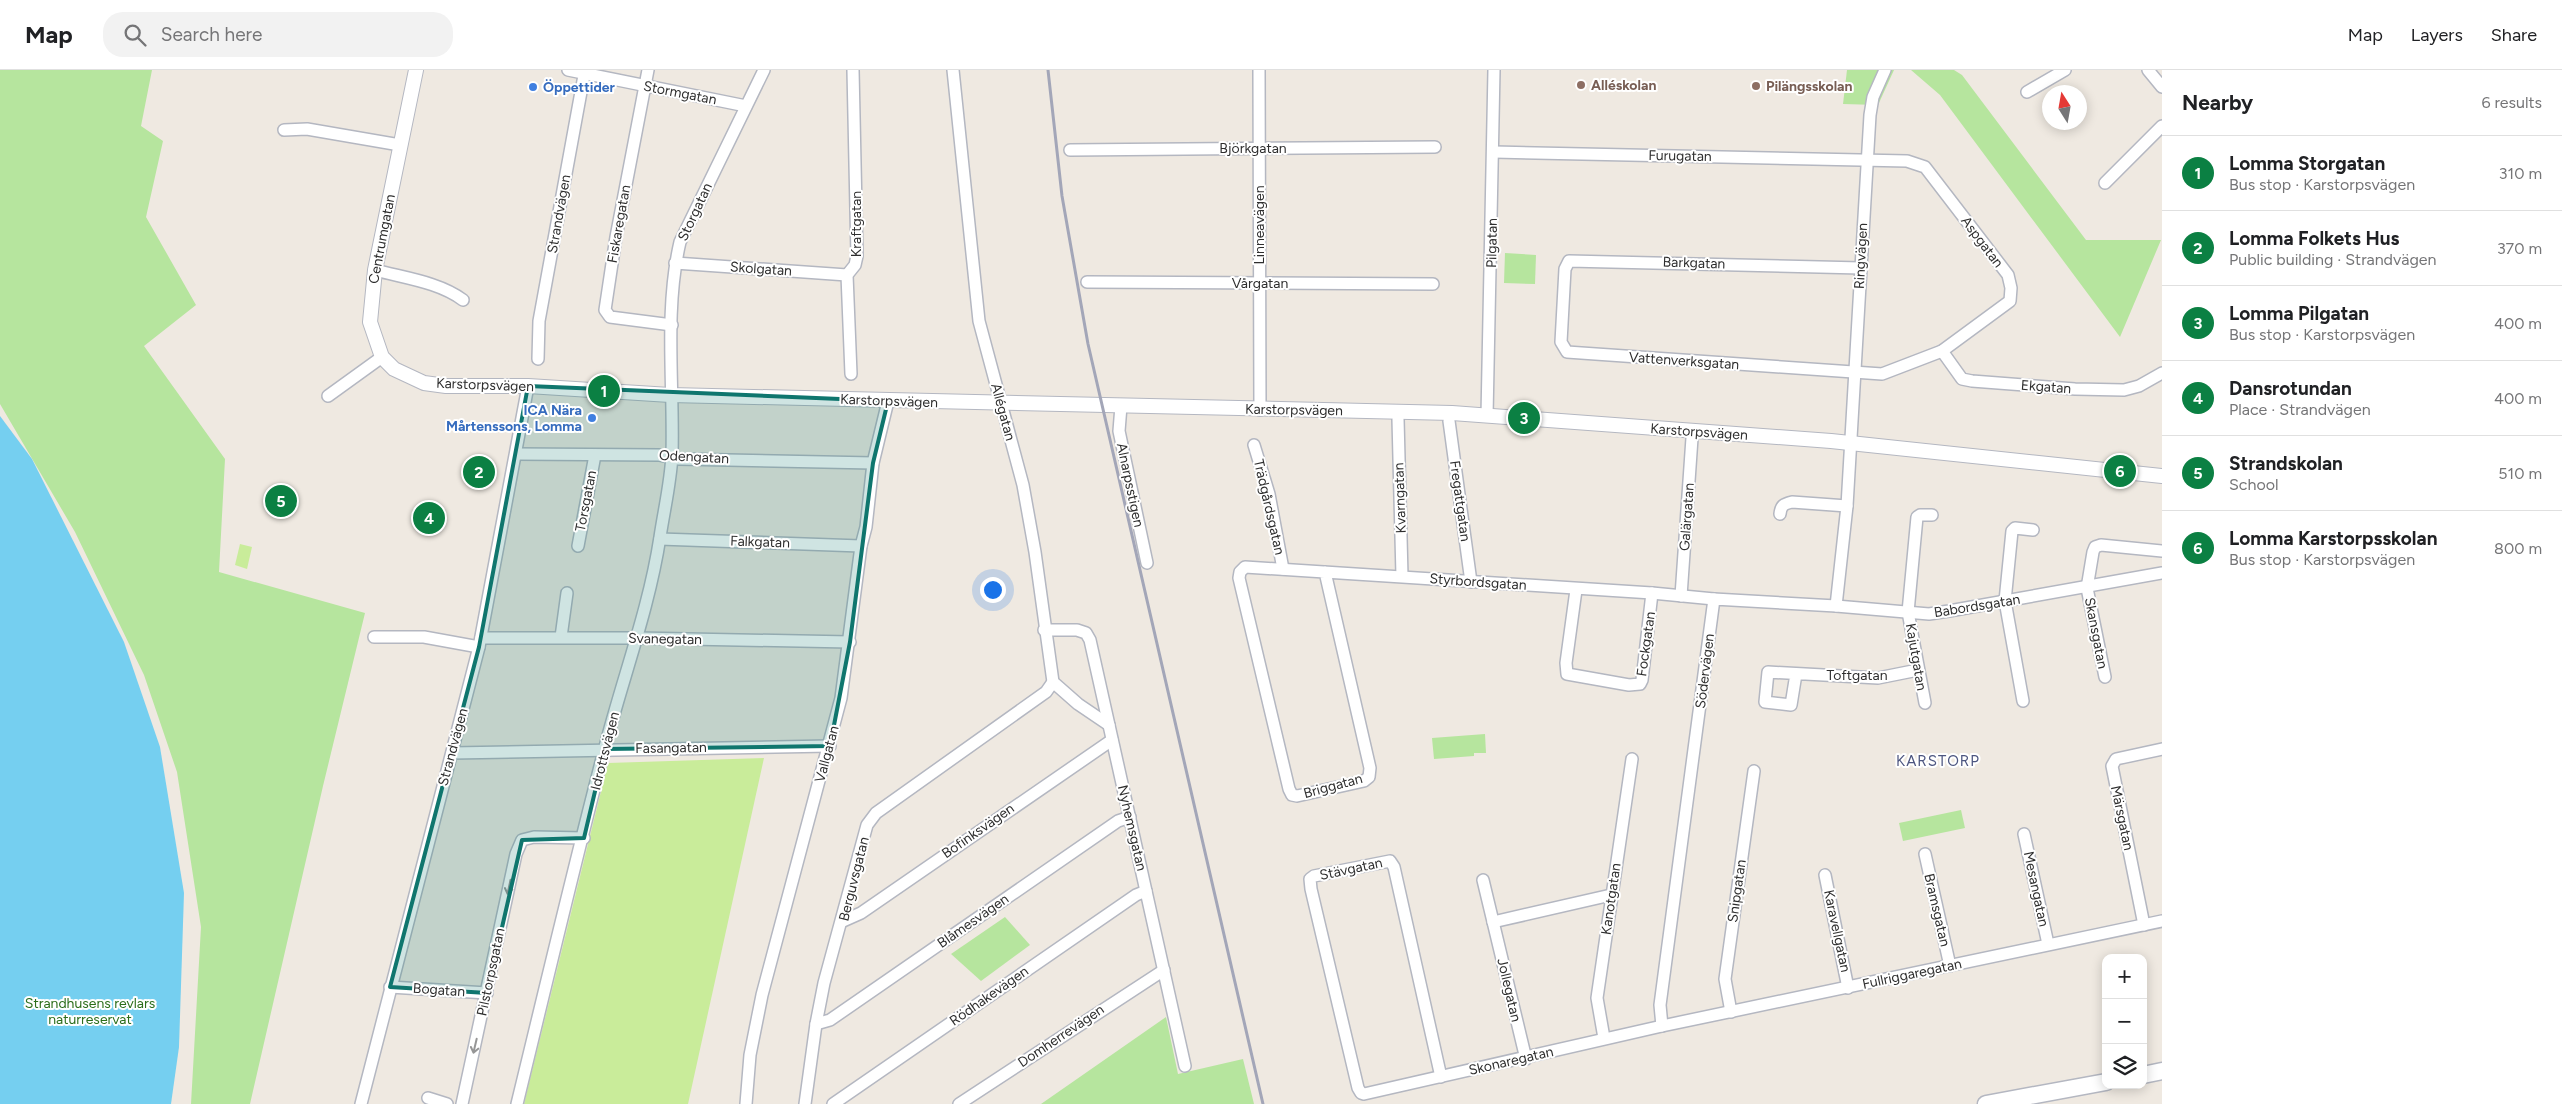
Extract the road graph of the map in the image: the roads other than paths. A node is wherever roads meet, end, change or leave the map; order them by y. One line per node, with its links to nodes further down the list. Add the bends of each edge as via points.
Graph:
1 (416, 70): 19 (street, Centrumgatan)
2 (568, 70): 12 (street, Stormgatan)
3 (648, 70): 13 (street, Fiskaregatan)
4 (764, 70): 16 (street, Storgatan)
5 (853, 70): 29 (street, Kraftgatan, via 857,256)
6 (953, 70): 46 (street, Allégatan, via 979,321)
7 (1259, 70): 21 (street, Linneavägen)
8 (1494, 70): 23 (street, Pilgatan)
9 (1885, 70): 24 (street, Ringvägen, via 1873,97)
10 (2065, 70): 15 (street)
11 (2148, 70): 14 (street)
12 (584, 72): 13 (street, Stormgatan); 38 (street, Strandvägen, via 540,321)
13 (645, 87): 16 (street, Stormgatan); 35 (street, Fiskaregatan, via 605,310 610,317)
14 (2162, 87)
15 (2027, 92)
16 (746, 106): 26 (street, Storgatan, via 680,242)
17 (2162, 126): 25 (street)
18 (284, 130): 19 (street, via 307,129)
19 (400, 145): 28 (street, Centrumgatan)
20 (1435, 147): 21 (street, Björkgatan)
21 (1259, 148): 22 (street, Björkgatan); 31 (street, Linneavägen)
22 (1070, 150)
23 (1494, 152): 24 (street, Furugatan); 49 (street, Pilgatan)
24 (1866, 160): 27 (street, Ringvägen); 36 (street, Aspgatan, via 1907,161 1925,167 2008,275 2010,300)
25 (2105, 183)
26 (675, 263): 29 (street, Skolgatan); 35 (street, Storgatan)
27 (1861, 268): 34 (street, Barkgatan, via 1578,259 1569,261 1565,269); 39 (street, Ringvägen)
28 (375, 270): 33 (street, via 453,292); 37 (street, Centrumgatan, via 370,322)
29 (847, 275): 41 (street, Kraftgatan)
30 (1087, 282): 31 (street, Vårgatan)
31 (1259, 283): 32 (street, Vårgatan); 48 (street, Linneavägen)
32 (1433, 284)
33 (463, 300)
34 (1564, 301): 39 (street, Vattenverksgatan, via 1561,342 1567,352)
35 (672, 324): 43 (street, Storgatan)
36 (1942, 351): 39 (street, Aspgatan, via 1882,374); 40 (street, Ekgatan, via 1962,379 1972,381 2116,390 2139,386)
37 (382, 357): 42 (street, Karstorpsvägen, via 394,369 424,383); 44 (street)
38 (538, 360)
39 (1854, 372): 53 (street, Ringvägen)
40 (2162, 373)
41 (851, 374)
42 (528, 386): 43 (street, Karstorpsvägen); 55 (street, Strandvägen)
43 (670, 394): 45 (street, Karstorpsvägen); 57 (street, Idrottsvägen)
44 (328, 396)
45 (888, 401): 46 (street, Karstorpsvägen); 58 (street, Vallgatan)
46 (1001, 404): 47 (street, Karstorpsvägen); 84 (street, Allégatan, via 1023,485)
47 (1121, 406): 48 (street, Karstorpsvägen); 68 (street, Alnarpsstigen, via 1118,431)
48 (1260, 410): 49 (street, Karstorpsvägen, via 1366,410)
49 (1488, 416): 53 (street, Karstorpsvägen)
50 (1398, 419): 73 (street, Kvarngatan)
51 (1449, 421): 74 (street, Fregattgatan)
52 (1692, 438): 79 (street, Galärgatan)
53 (1850, 444): 59 (street, Karstorpsvägen); 60 (street)
54 (1254, 445): 70 (street, Trädgårdsgatan, via 1269,494)
55 (516, 454): 56 (street, Odengatan); 88 (street, Strandvägen)
56 (595, 455): 57 (street, Odengatan); 65 (street, Torsgatan)
57 (672, 456): 58 (street, Odengatan); 64 (street, Idrottsvägen)
58 (873, 462): 66 (street, Vallgatan)
59 (2162, 476)
60 (1847, 506): 61 (street, via 1792,502 1784,503); 82 (street)
61 (1780, 514)
62 (1932, 515): 83 (street, Kajutgatan, via 1916,517)
63 (2033, 530): 81 (street, via 2015,528 2012,531)
64 (660, 539): 66 (street, Falkgatan); 87 (street, Idrottsvägen)
65 (578, 546)
66 (861, 546): 89 (street, Vallgatan)
67 (2162, 551): 75 (street, via 2095,547)
68 (1147, 563)
69 (1242, 569): 70 (street, Styrbordsgatan, via 1250,566); 71 (street, Briggatan, via 1239,578 1289,789 1297,796 1369,777 1370,768)
70 (1283, 569): 71 (street, Styrbordsgatan)
71 (1325, 572): 73 (street, Styrbordsgatan)
72 (2162, 573): 75 (street, Babordsgatan)
73 (1402, 576): 74 (street, Styrbordsgatan)
74 (1471, 582): 76 (street, Styrbordsgatan)
75 (2087, 588): 81 (street, Babordsgatan); 92 (street, Skansgatan)
76 (1576, 590): 78 (street, Styrbordsgatan); 78 (street, Fockgatan, via 1567,674 1629,685 1640,684 1642,680)
77 (567, 593): 86 (street)
78 (1652, 593): 79 (street, Styrbordsgatan)
79 (1681, 596): 80 (street, Styrbordsgatan)
80 (1714, 599): 82 (street); 124 (street, Södervägen, via 1660,1005)
81 (2005, 601): 83 (street, Babordsgatan, via 1949,612); 94 (street)
82 (1836, 606): 83 (street, Babordsgatan)
83 (1908, 612): 90 (street, Kajutgatan)
84 (1044, 630): 93 (street, Allégatan); 96 (street, Nyhemsgatan, via 1086,633)
85 (374, 637): 88 (street, Svanegatan)
86 (561, 638): 87 (street, Svanegatan); 88 (street, Svanegatan)
87 (637, 638): 89 (street, Svanegatan); 99 (street, Idrottsvägen)
88 (480, 642): 101 (street, Strandvägen)
89 (850, 642): 98 (street, Vallgatan, via 842,698)
90 (1918, 670): 91 (street, Toftgatan, via 1878,678); 95 (street, Kajutgatan)
91 (1796, 674)
92 (2105, 677)
93 (1054, 682): 96 (street, via 1078,704); 112 (street, Berguvsgatan, via 1046,692 876,813 868,824)
94 (2023, 701)
95 (1925, 702)
96 (1109, 725): 97 (street, Nyhemsgatan)
97 (1112, 740): 104 (street, Nyhemsgatan); 112 (street, Bofinksvägen, via 860,913)
98 (830, 746): 99 (street, Fasangatan); 138 (street, Vallgatan, via 762,995 750,1055)
99 (604, 749): 101 (street, Fasangatan); 106 (street, Idrottsvägen)
100 (2162, 749): 115 (street, Märsgatan, via 2116,759 2112,766)
101 (452, 753): 119 (street, Strandvägen)
102 (1632, 759): 111 (street, Kanotgatan)
103 (1754, 771): 122 (street, Snipgatan, via 1726,979)
104 (1130, 817): 110 (street, Nyhemsgatan); 123 (street, Blåmesvägen, via 1118,821 830,1020)
105 (2024, 834): 116 (street, Mesangatan)
106 (584, 838): 121 (street, Pilstorpsgatan, one-way to 121, via 534,837 522,840 516,854); 137 (street, Idrottsvägen)
107 (1925, 854): 117 (street, Bramsgatan)
108 (1825, 875): 120 (street, Karavellgatan)
109 (1482, 880): 114 (street, Jollegatan)
110 (1146, 891): 118 (street, Nyhemsgatan); 140 (street, Rödhakevägen)
111 (1611, 895): 114 (street); 125 (street, Kanotgatan, via 1597,998)
112 (843, 921): 123 (street, Berguvsgatan, via 824,983)
113 (2162, 921): 115 (street, Fullriggaregatan)
114 (1493, 922): 126 (street, Jollegatan)
115 (2144, 925): 116 (street, Fullriggaregatan)
116 (2048, 944): 117 (street, Fullriggaregatan)
117 (1950, 966): 120 (street, Fullriggaregatan)
118 (1164, 970): 127 (street, Nyhemsgatan); 141 (street, Domherrevägen)
119 (390, 987): 121 (street, Bogatan); 134 (street, Strandvägen)
120 (1848, 988): 122 (street, Fullriggaregatan)
121 (487, 993): 136 (street, Pilstorpsgatan, one-way to 136)
122 (1731, 1012): 124 (street, Fullriggaregatan)
123 (816, 1024): 139 (street, Berguvsgatan)
124 (1662, 1026): 125 (street, Skonaregatan)
125 (1604, 1038): 126 (street, Skonaregatan)
126 (1526, 1059): 130 (street, Skonaregatan)
127 (1185, 1066)
128 (2162, 1071): 129 (main road)
129 (2147, 1074)
130 (1440, 1077): 132 (street, Skonaregatan); 132 (street, Stävgatan, via 1394,867 1390,861 1314,876 1310,880)
131 (2102, 1083): 142 (main road)
132 (1361, 1093)
133 (428, 1098): 135 (street)
134 (362, 1104)
135 (447, 1104)
136 (462, 1104)
137 (516, 1104)
138 (746, 1104)
139 (805, 1104)
140 (833, 1104)
141 (959, 1104)
142 (1986, 1104)

